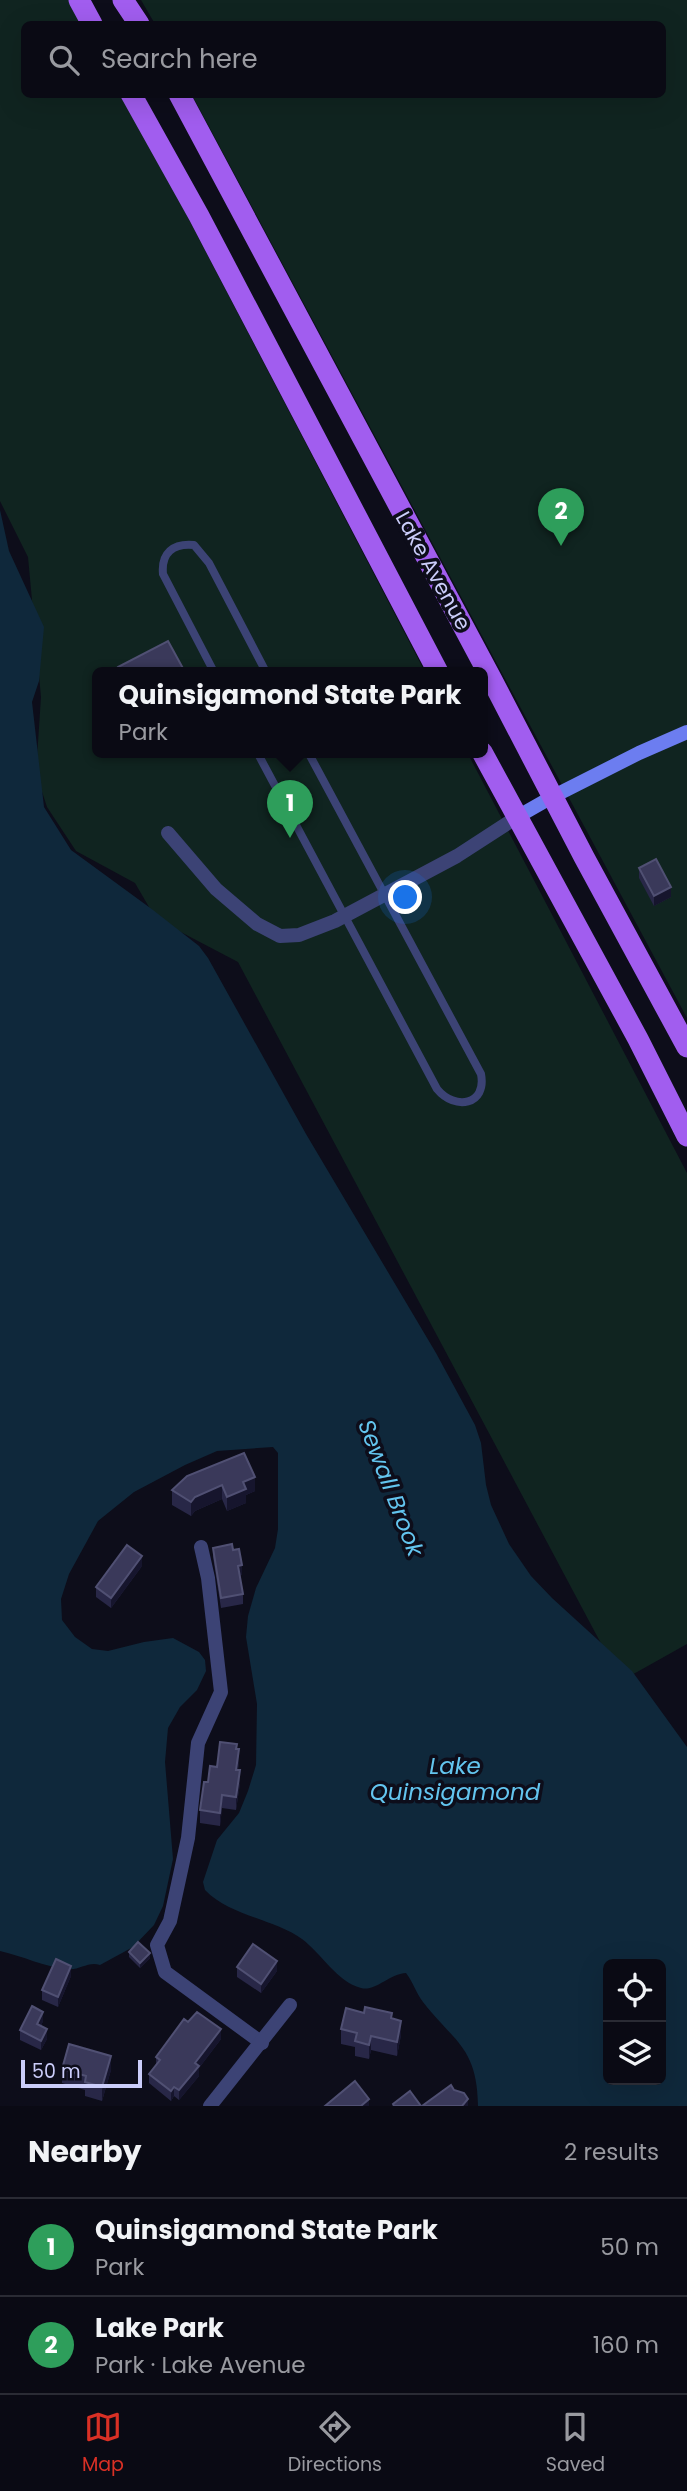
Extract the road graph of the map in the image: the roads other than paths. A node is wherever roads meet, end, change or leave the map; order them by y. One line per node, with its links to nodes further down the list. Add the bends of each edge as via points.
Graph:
1 (79, 0): 3 (main road)
2 (123, 0): 4 (main road)
3 (90, 21)
4 (137, 21)
5 (133, 98): 9 (main road, Lake Avenue)
6 (181, 98): 10 (main road, Lake Avenue)
7 (211, 667): 8 (lane, via 163,574 165,557 178,545 194,545 209,563)
8 (263, 667)
9 (435, 667)
10 (485, 667)
11 (488, 673): 16 (main road, Lake Avenue)
12 (687, 732): 16 (main road)
13 (260, 758): 20 (lane)
14 (311, 758): 19 (lane)
15 (485, 758): 17 (main road)
16 (552, 797): 17 (main road); 21 (main road, Lake Avenue)
17 (517, 817): 19 (street); 22 (main road)
18 (168, 833): 20 (street, via 233,905 280,936 309,933)
19 (383, 895): 20 (street); 20 (lane, via 481,1074 481,1088 470,1101 452,1102 437,1089)
20 (345, 916)
21 (687, 1047)
22 (687, 1136)
23 (201, 1547): 25 (street, via 221,1692 198,1742 188,1838 170,1921 157,1945 165,1972)
24 (290, 2006): 25 (street)
25 (262, 2043): 26 (street)
26 (210, 2106)

